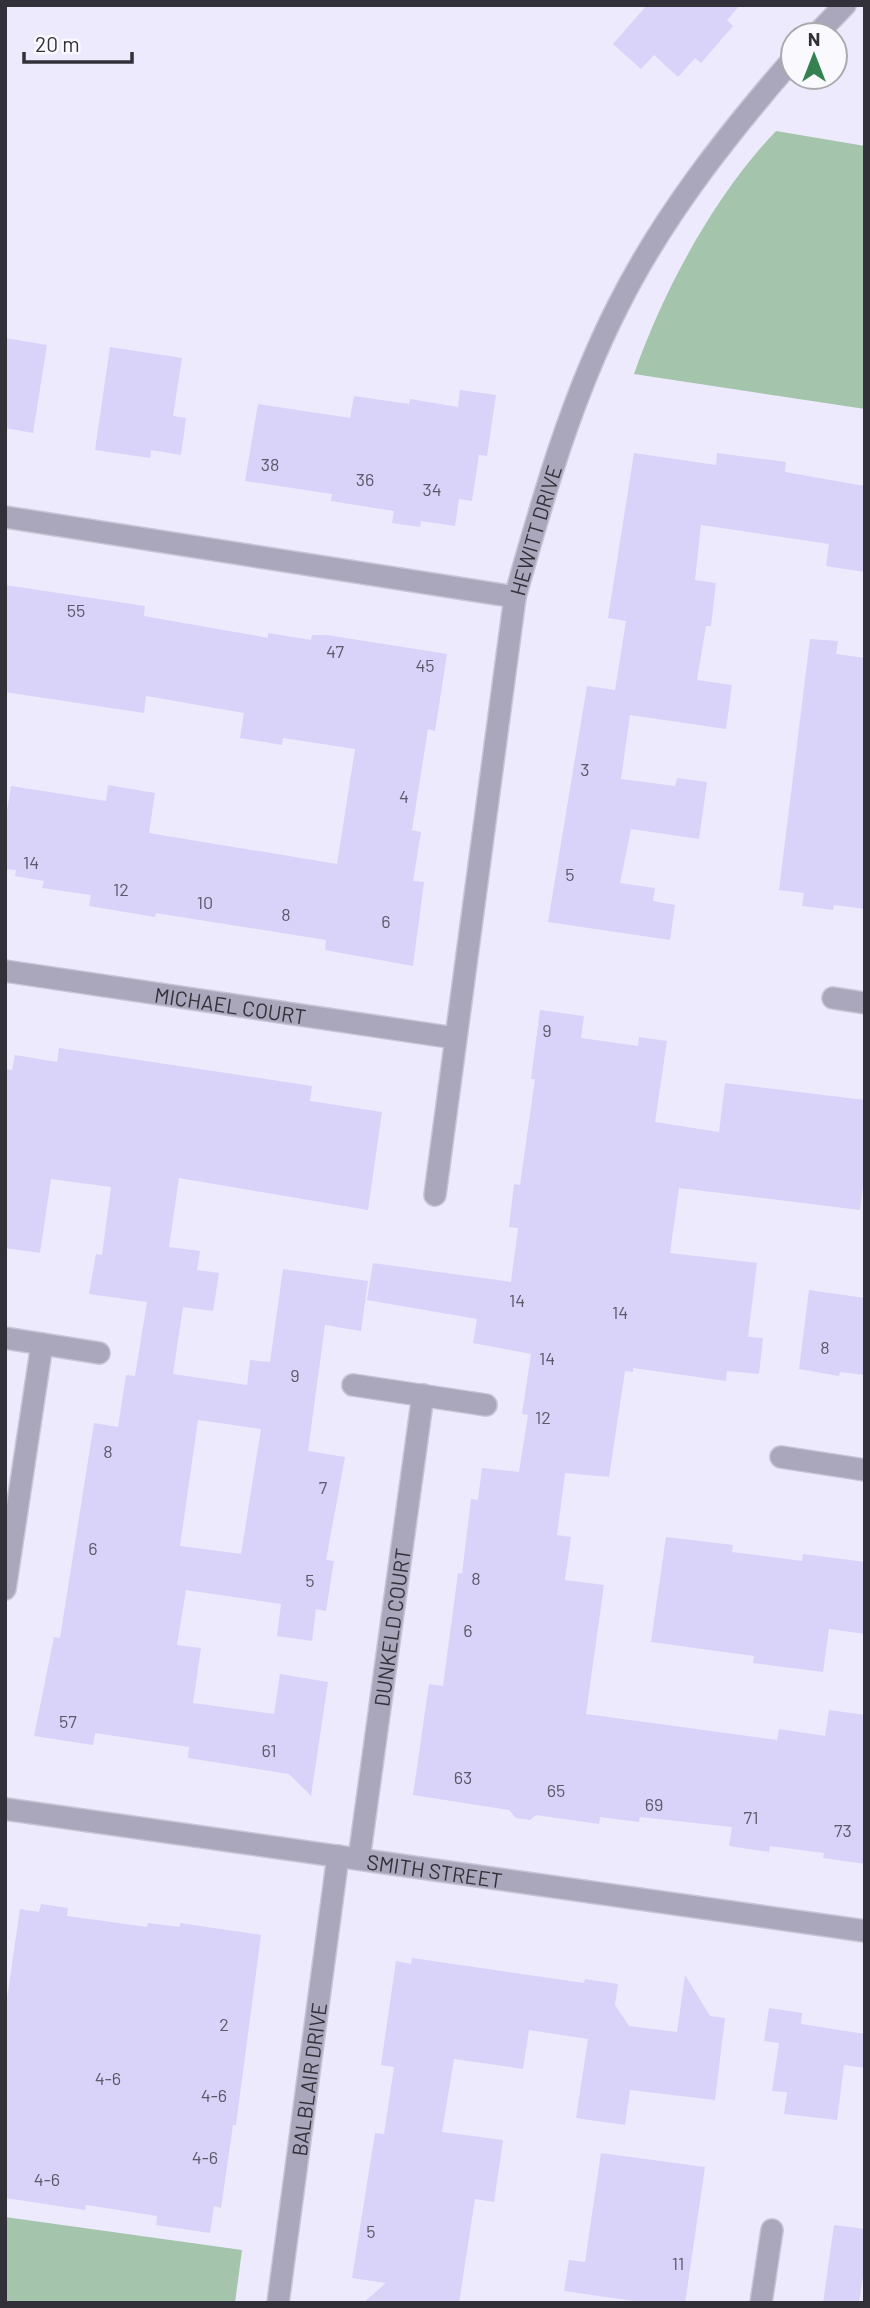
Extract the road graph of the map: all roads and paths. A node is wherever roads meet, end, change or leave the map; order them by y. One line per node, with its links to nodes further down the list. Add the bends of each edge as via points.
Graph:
1 (845, 5): 2 (street)
2 (830, 21)
3 (779, 76): 5 (street, HEWITT DRIVE, via 698,175 618,305 545,489)
4 (5, 517): 5 (street, HEWITT DRIVE)
5 (515, 597): 9 (street)
6 (5, 971): 9 (street, MICHAEL COURT)
7 (833, 998): 8 (street)
8 (865, 1003)
9 (455, 1038): 10 (street)
10 (436, 1195)
11 (5, 1338): 12 (street)
12 (42, 1344): 13 (street); 19 (street)
13 (99, 1353)
14 (353, 1385): 15 (street)
15 (423, 1395): 16 (street); 21 (street, DUNKELD COURT)
16 (486, 1405)
17 (781, 1457): 18 (street)
18 (865, 1470)
19 (5, 1589)
20 (5, 1809): 21 (street, SMITH STREET)
21 (349, 1858): 22 (street, SMITH STREET); 24 (street, BALBLAIR DRIVE)
22 (865, 1931)
23 (772, 2230): 25 (street)
24 (278, 2303)
25 (761, 2303)

